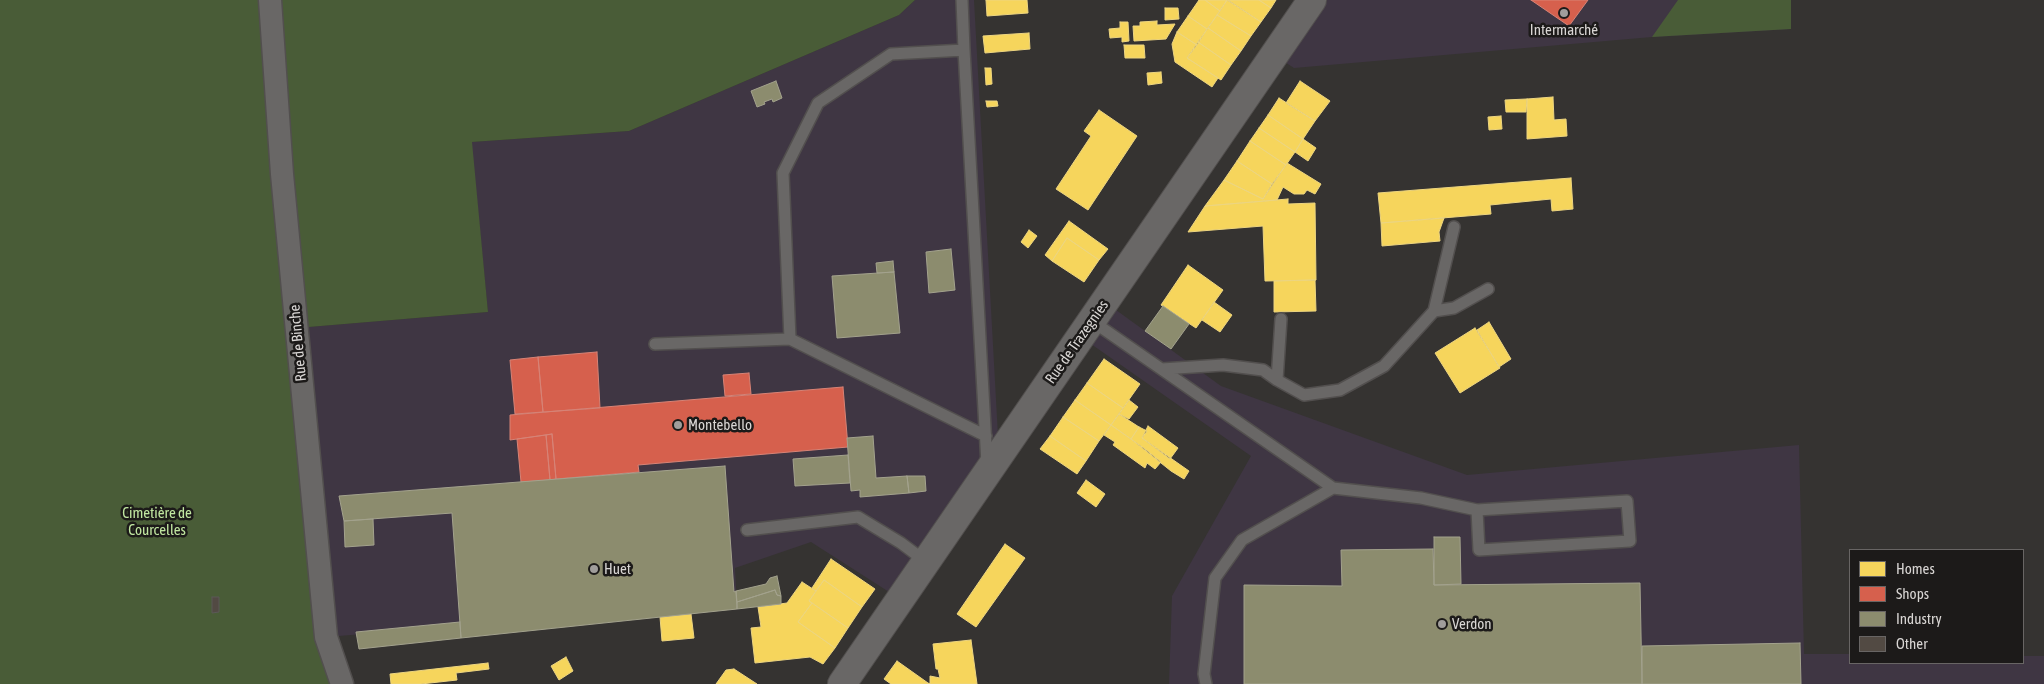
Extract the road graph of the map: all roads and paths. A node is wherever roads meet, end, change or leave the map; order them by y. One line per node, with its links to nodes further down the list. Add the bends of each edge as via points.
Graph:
1 (270, 0): 20 (street, Rue de Binche, via 282,174 326,637)
2 (962, 0): 4 (lane)
3 (1312, 0): 9 (main road, Rue de Trazegnies)
4 (964, 50): 10 (lane, via 891,54 818,103 783,173); 14 (lane)
5 (1454, 227): 7 (lane)
6 (1488, 289): 7 (lane, via 1454,308)
7 (1434, 311): 13 (lane, via 1384,366 1340,390 1304,395)
8 (1281, 319): 13 (lane)
9 (1092, 321): 12 (lane); 15 (main road, Rue de Trazegnies)
10 (790, 339): 11 (lane); 14 (lane)
11 (656, 344)
12 (1162, 369): 13 (lane, via 1223,366 1263,370); 16 (lane)
13 (1276, 380)
14 (986, 436): 15 (lane)
15 (988, 471): 19 (main road, Rue de Trazegnies)
16 (1333, 488): 17 (lane, via 1421,498); 22 (lane, via 1242,540 1215,578 1204,674)
17 (1477, 510): 17 (lane, via 1480,550 1630,541 1627,501)
18 (747, 530): 19 (lane, via 858,517)
19 (925, 562): 21 (main road, Rue de Trazegnies)
20 (342, 684)
21 (842, 684)
22 (1206, 684)

